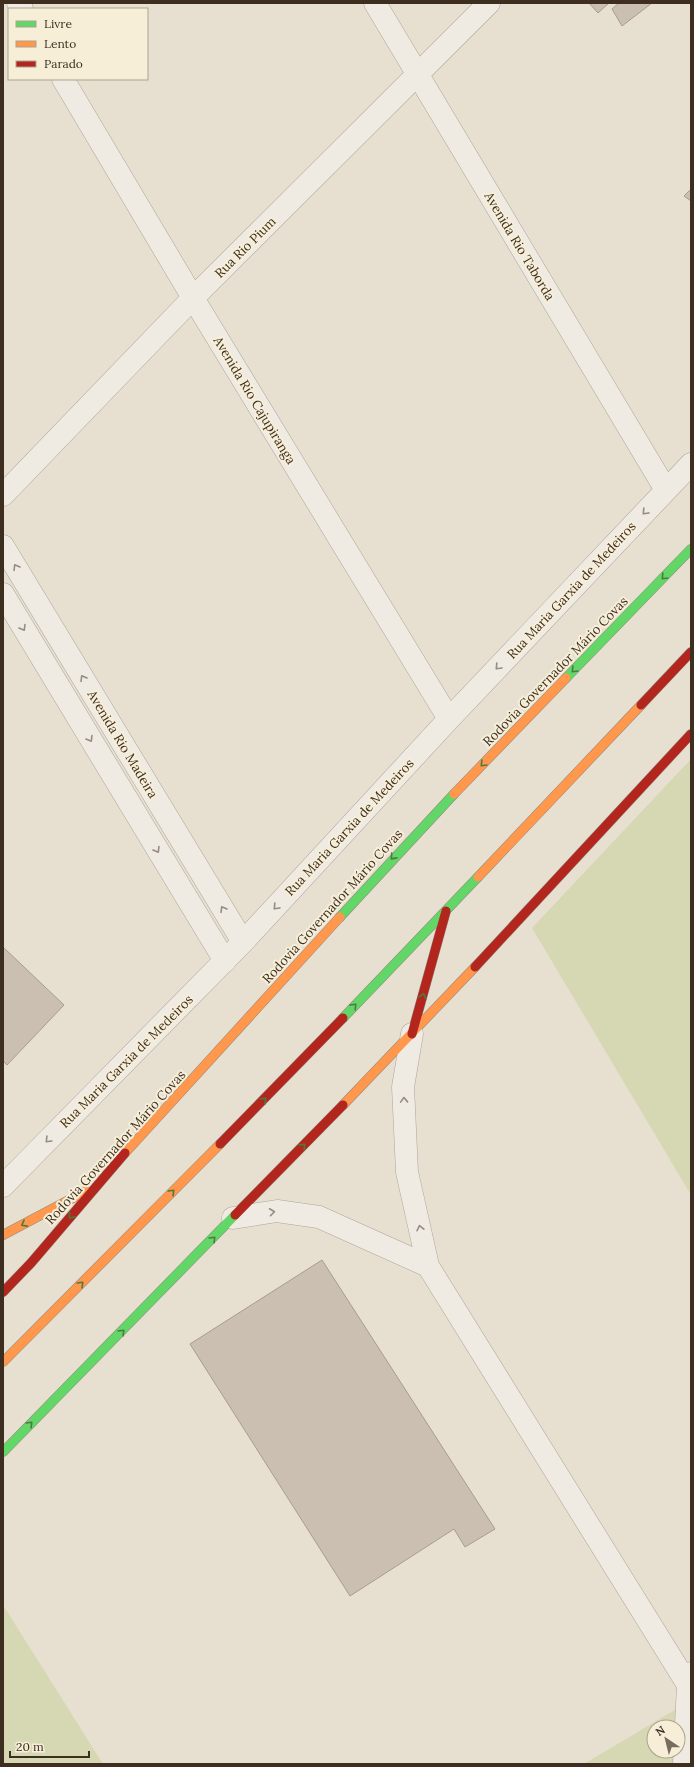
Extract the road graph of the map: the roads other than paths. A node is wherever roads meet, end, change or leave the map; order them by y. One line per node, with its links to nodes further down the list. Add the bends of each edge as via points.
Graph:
1 (375, 3): 3 (street, Avenida Rio Taborda)
2 (490, 3): 3 (street, Rua Rio Pium)
3 (418, 76): 5 (street, Rua Rio Pium); 7 (street, Avenida Rio Taborda)
4 (64, 80): 5 (street, Avenida Rio Cajupiranga)
5 (193, 298): 8 (street, Rua Rio Pium); 13 (street, Avenida Rio Cajupiranga)
6 (691, 464): 7 (street, Rua Maria Garxia de Medeiros)
7 (666, 490): 13 (street, Rua Maria Garxia de Medeiros, one-way to 13)
8 (3, 495)
9 (3, 546): 16 (street, Avenida Rio Madeira, one-way to 9)
10 (691, 549): 20 (main road, Rodovia Governador Mário Covas, one-way to 20, via 400,850)
11 (3, 594): 17 (street, Avenida Rio Madeira, one-way to 17)
12 (691, 652): 15 (main road)
13 (449, 719): 16 (street, Rua Maria Garxia de Medeiros, one-way to 16)
14 (691, 734): 18 (main road)
15 (447, 908): 18 (main road, one-way to 15); 25 (main road, one-way to 15, via 287,1078)
16 (243, 942): 17 (street, Rua Maria Garxia de Medeiros)
17 (224, 961): 19 (street, Rua Maria Garxia de Medeiros, one-way to 19)
18 (412, 1034): 21 (main road, one-way to 18); 23 (street, one-way to 18, via 407,1172 403,1087)
19 (3, 1186)
20 (96, 1186): 22 (main road, one-way to 22); 24 (main road, Rodovia Governador Mário Covas, one-way to 24)
21 (233, 1218): 23 (street, one-way to 23, via 277,1211 319,1217); 28 (main road, one-way to 21)
22 (3, 1234)
23 (428, 1266): 29 (street)
24 (3, 1292)
25 (53, 1312): 26 (main road); 27 (main road)
26 (3, 1362)
27 (3, 1374)
28 (3, 1452)
29 (690, 1679): 30 (street)
30 (684, 1764)

